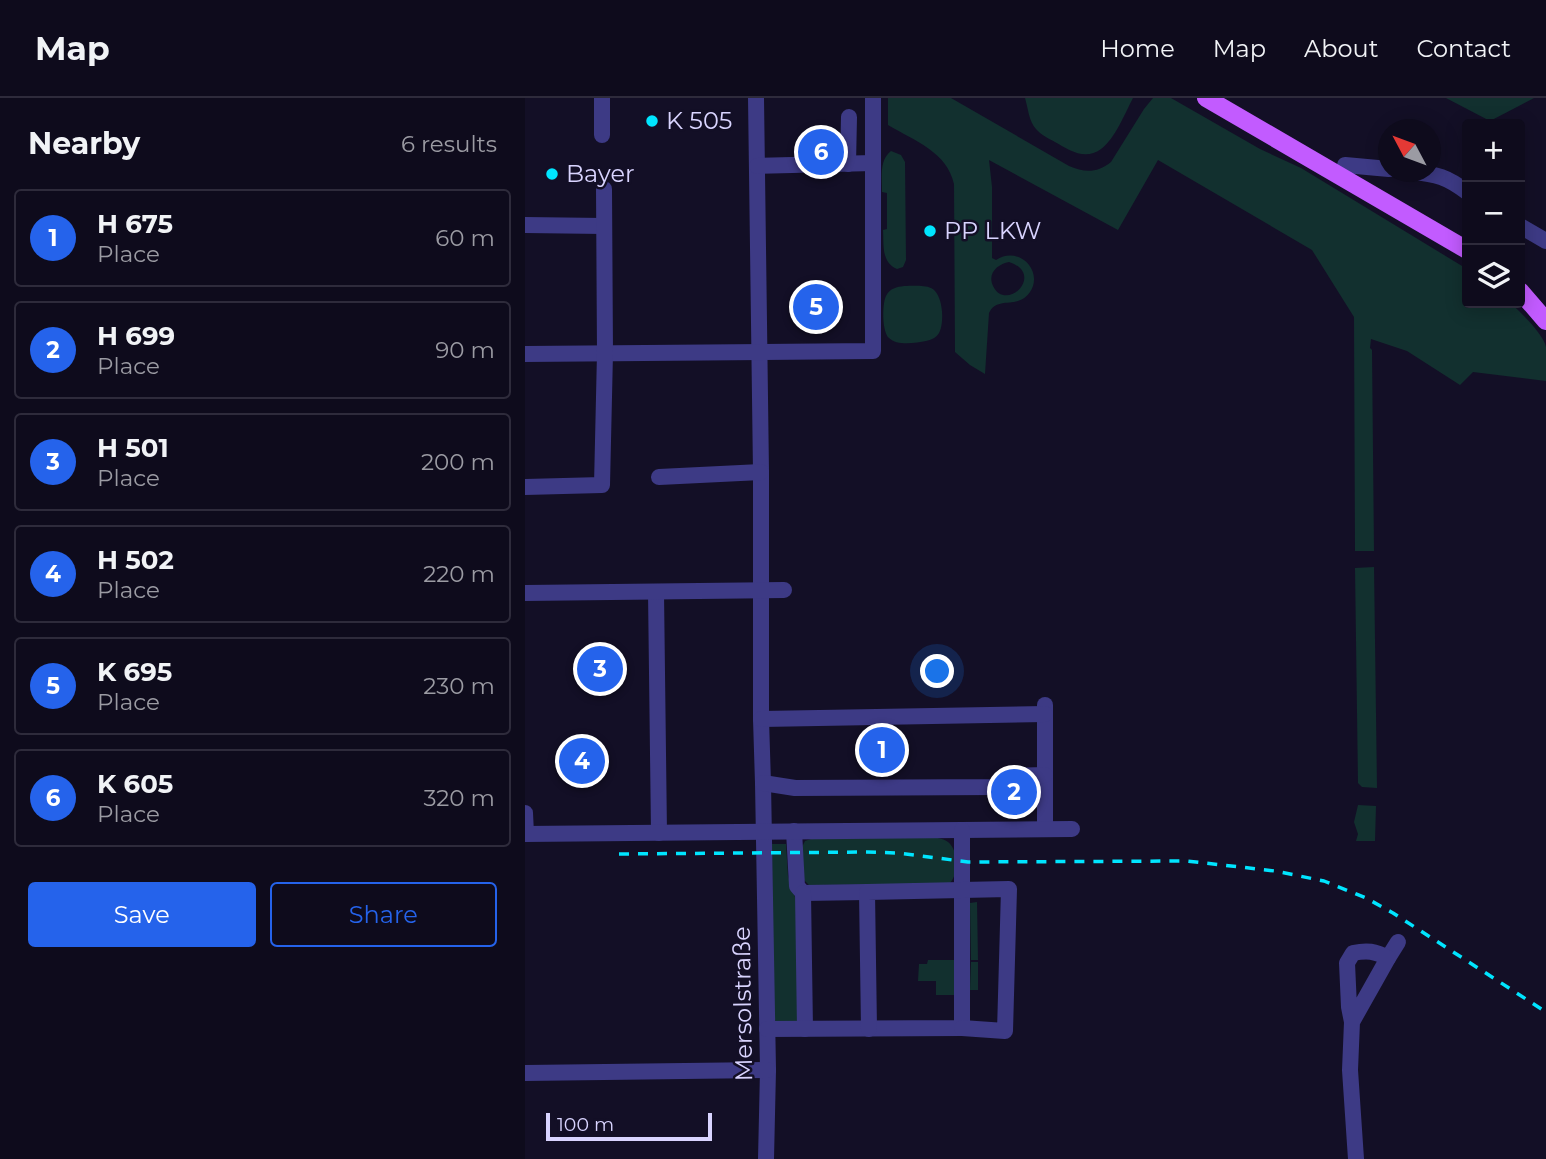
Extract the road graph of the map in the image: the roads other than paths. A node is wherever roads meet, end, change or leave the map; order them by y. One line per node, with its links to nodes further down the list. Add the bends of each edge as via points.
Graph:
1 (603, 98): 6 (street)
2 (756, 98): 9 (street, Mersolstraße)
3 (873, 98): 10 (street)
4 (1206, 98): 16 (main road)
5 (849, 117): 7 (street)
6 (602, 135)
7 (848, 164): 9 (street); 10 (street)
8 (1345, 165): 11 (street)
9 (757, 166): 25 (street, Mersolstraße)
10 (873, 168): 21 (street); 21 (street, via 879,186 879,226)
11 (1378, 168)
12 (1441, 176): 15 (street)
13 (1378, 177): 16 (street)
14 (604, 189): 18 (street)
15 (1462, 189)
16 (1366, 191): 22 (main road)
17 (525, 225): 18 (street)
18 (604, 226): 26 (street)
19 (1525, 229): 20 (street)
20 (1546, 241)
21 (873, 244): 25 (street, via 873,351)
22 (1462, 247)
23 (1525, 297): 24 (main road)
24 (1546, 321)
25 (759, 352): 26 (street); 28 (street, Mersolstraße)
26 (605, 353): 27 (street); 30 (street, via 603,485)
27 (525, 354)
28 (761, 472): 29 (street); 31 (street, Mersolstraße)
29 (659, 477)
30 (525, 487)
31 (759, 590): 32 (street); 34 (street); 35 (street, Mersolstraße)
32 (784, 590)
33 (525, 593): 34 (street)
34 (656, 593): 43 (street)
35 (761, 719): 36 (street, via 1045,710); 37 (street, Mersolstraße)
36 (1045, 775): 37 (street, via 1011,776 997,787 795,788); 40 (street)
37 (763, 783): 45 (street, Mersolstraße)
38 (525, 813): 44 (street)
39 (1072, 828): 40 (street)
40 (1045, 829): 41 (street)
41 (962, 830): 42 (street); 46 (street)
42 (794, 831): 45 (street); 48 (street, via 797,886)
43 (659, 833): 44 (street); 45 (street)
44 (526, 834)
45 (763, 841): 53 (street, Mersolstraße)
46 (962, 890): 47 (street); 52 (street); 52 (street, via 1009,889 1005,1031)
47 (867, 892): 48 (street); 55 (street)
48 (803, 893): 54 (street)
49 (1398, 942): 50 (street)
50 (1388, 958): 51 (street); 51 (street, via 1367,950 1353,953 1347,963)
51 (1352, 1023): 59 (street)
52 (962, 1028): 55 (street)
53 (767, 1029): 54 (street); 56 (street, Mersolstraße)
54 (804, 1029): 55 (street)
55 (869, 1029)
56 (768, 1070): 57 (street); 58 (street, Mersolstraße)
57 (525, 1073)
58 (766, 1159)
59 (1356, 1159)

